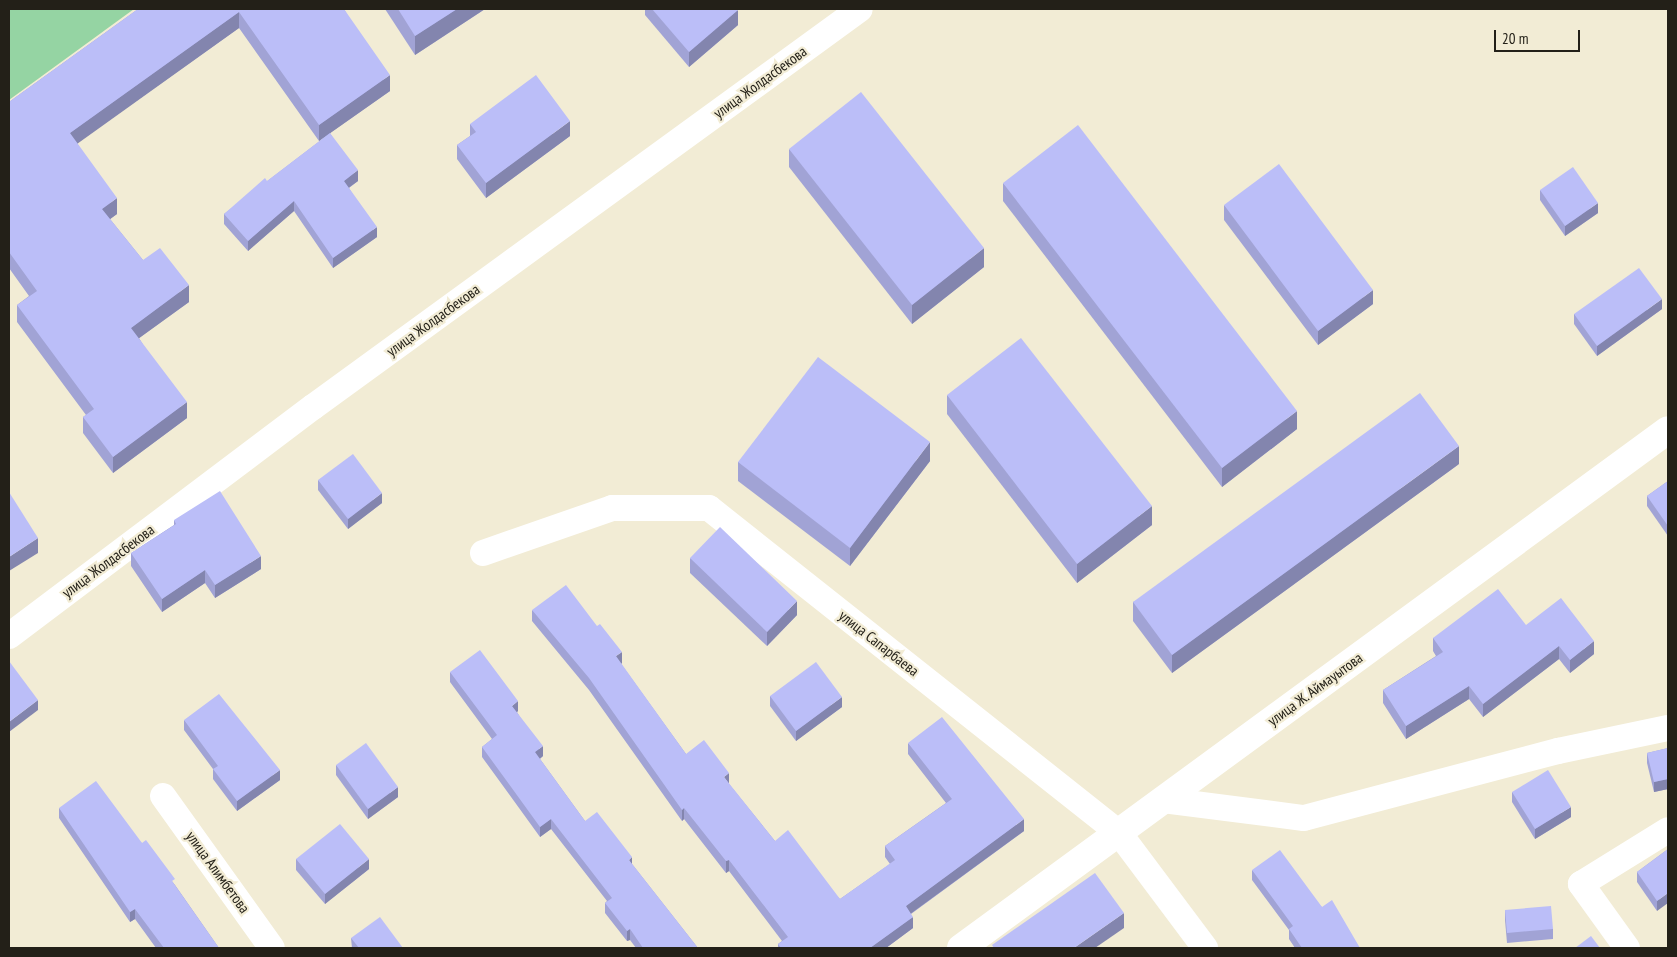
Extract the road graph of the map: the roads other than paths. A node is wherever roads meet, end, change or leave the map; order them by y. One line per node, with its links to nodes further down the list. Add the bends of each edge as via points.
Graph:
1 (860, 9): 4 (street, улица Жолдасбекова, via 313,407)
2 (1668, 430): 7 (street, улица Ж. Аймауытова)
3 (483, 553): 9 (street, улица Сапарбаева, via 612,508 709,508)
4 (9, 636)
5 (1668, 728): 7 (street, via 1558,751 1304,818)
6 (163, 796): 10 (street, улица Алимбетова)
7 (1163, 800): 9 (street, улица Ж. Аймауытова)
8 (1668, 830): 13 (street, via 1581,884)
9 (1119, 832): 11 (street, улица Ж. Аймауытова); 12 (street, улица Сапарбаева)
10 (272, 948)
11 (961, 948)
12 (1205, 948)
13 (1627, 948)

